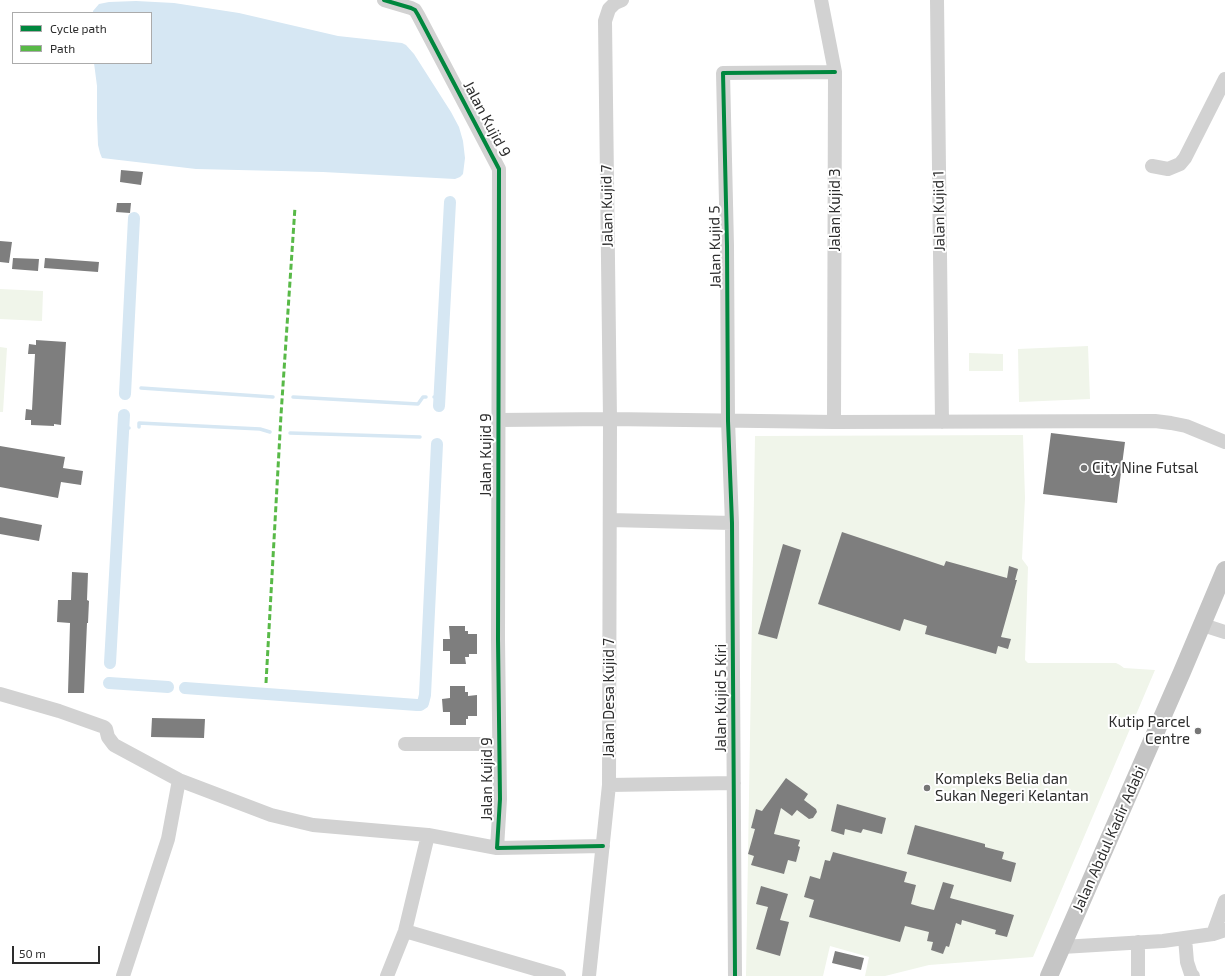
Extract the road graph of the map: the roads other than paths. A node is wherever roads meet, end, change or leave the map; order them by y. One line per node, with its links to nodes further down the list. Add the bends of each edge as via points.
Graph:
1 (384, 0): 9 (street, Jalan Kujid 9, via 411,8 418,15 499,169)
2 (622, 0): 8 (street, Jalan Kujid 7, via 609,9 605,21)
3 (821, 0): 5 (street, Jalan Kujid 3)
4 (937, 0): 12 (street, Jalan Kujid 1)
5 (835, 72): 10 (street, Jalan Kujid 5, via 723,72); 11 (street, Jalan Kujid 3)
6 (1225, 79): 7 (street, via 1180,164 1168,169)
7 (1152, 166)
8 (610, 419): 9 (street); 10 (street); 14 (street, Jalan Desa Kujid 7)
9 (498, 420): 21 (street, Jalan Kujid 9)
10 (728, 421): 11 (street); 15 (street, Jalan Kujid 5 Kiri)
11 (834, 422): 12 (street)
12 (942, 422): 13 (street, via 1155,421 1186,426)
13 (1225, 442)
14 (610, 520): 15 (street); 24 (street, Jalan Desa Kujid 7)
15 (732, 523): 23 (street, Jalan Kujid 5 Kiri)
16 (1225, 570): 17 (main road, Jalan Abdul Kadir Adabi)
17 (1202, 625): 18 (street); 33 (main road, Jalan Abdul Kadir Adabi)
18 (1225, 632)
19 (0, 694): 22 (street, via 104,727 114,745)
20 (405, 744): 21 (street)
21 (499, 744): 27 (street, Jalan Kujid 9, via 500,799)
22 (179, 780): 25 (street, via 271,815 313,825); 34 (street, via 168,839)
23 (734, 783): 24 (street); 38 (street, Jalan Kujid 5 Kiri)
24 (609, 785): 26 (street, Jalan Desa Kujid 7)
25 (428, 835): 27 (street); 29 (street)
26 (603, 846): 27 (street); 37 (street, Jalan Desa Kujid 7)
27 (497, 848)
28 (1225, 901): 30 (street)
29 (405, 930): 35 (street); 36 (street)
30 (1219, 932): 31 (street)
31 (1184, 938): 32 (street); 41 (street, via 1187,962)
32 (1138, 942): 33 (street); 40 (street)
33 (1062, 947): 39 (main road, Jalan Abdul Kadir Adabi)
34 (123, 976)
35 (387, 976)
36 (559, 976)
37 (589, 976)
38 (735, 976)
39 (1048, 976)
40 (1138, 976)
41 (1193, 976)

